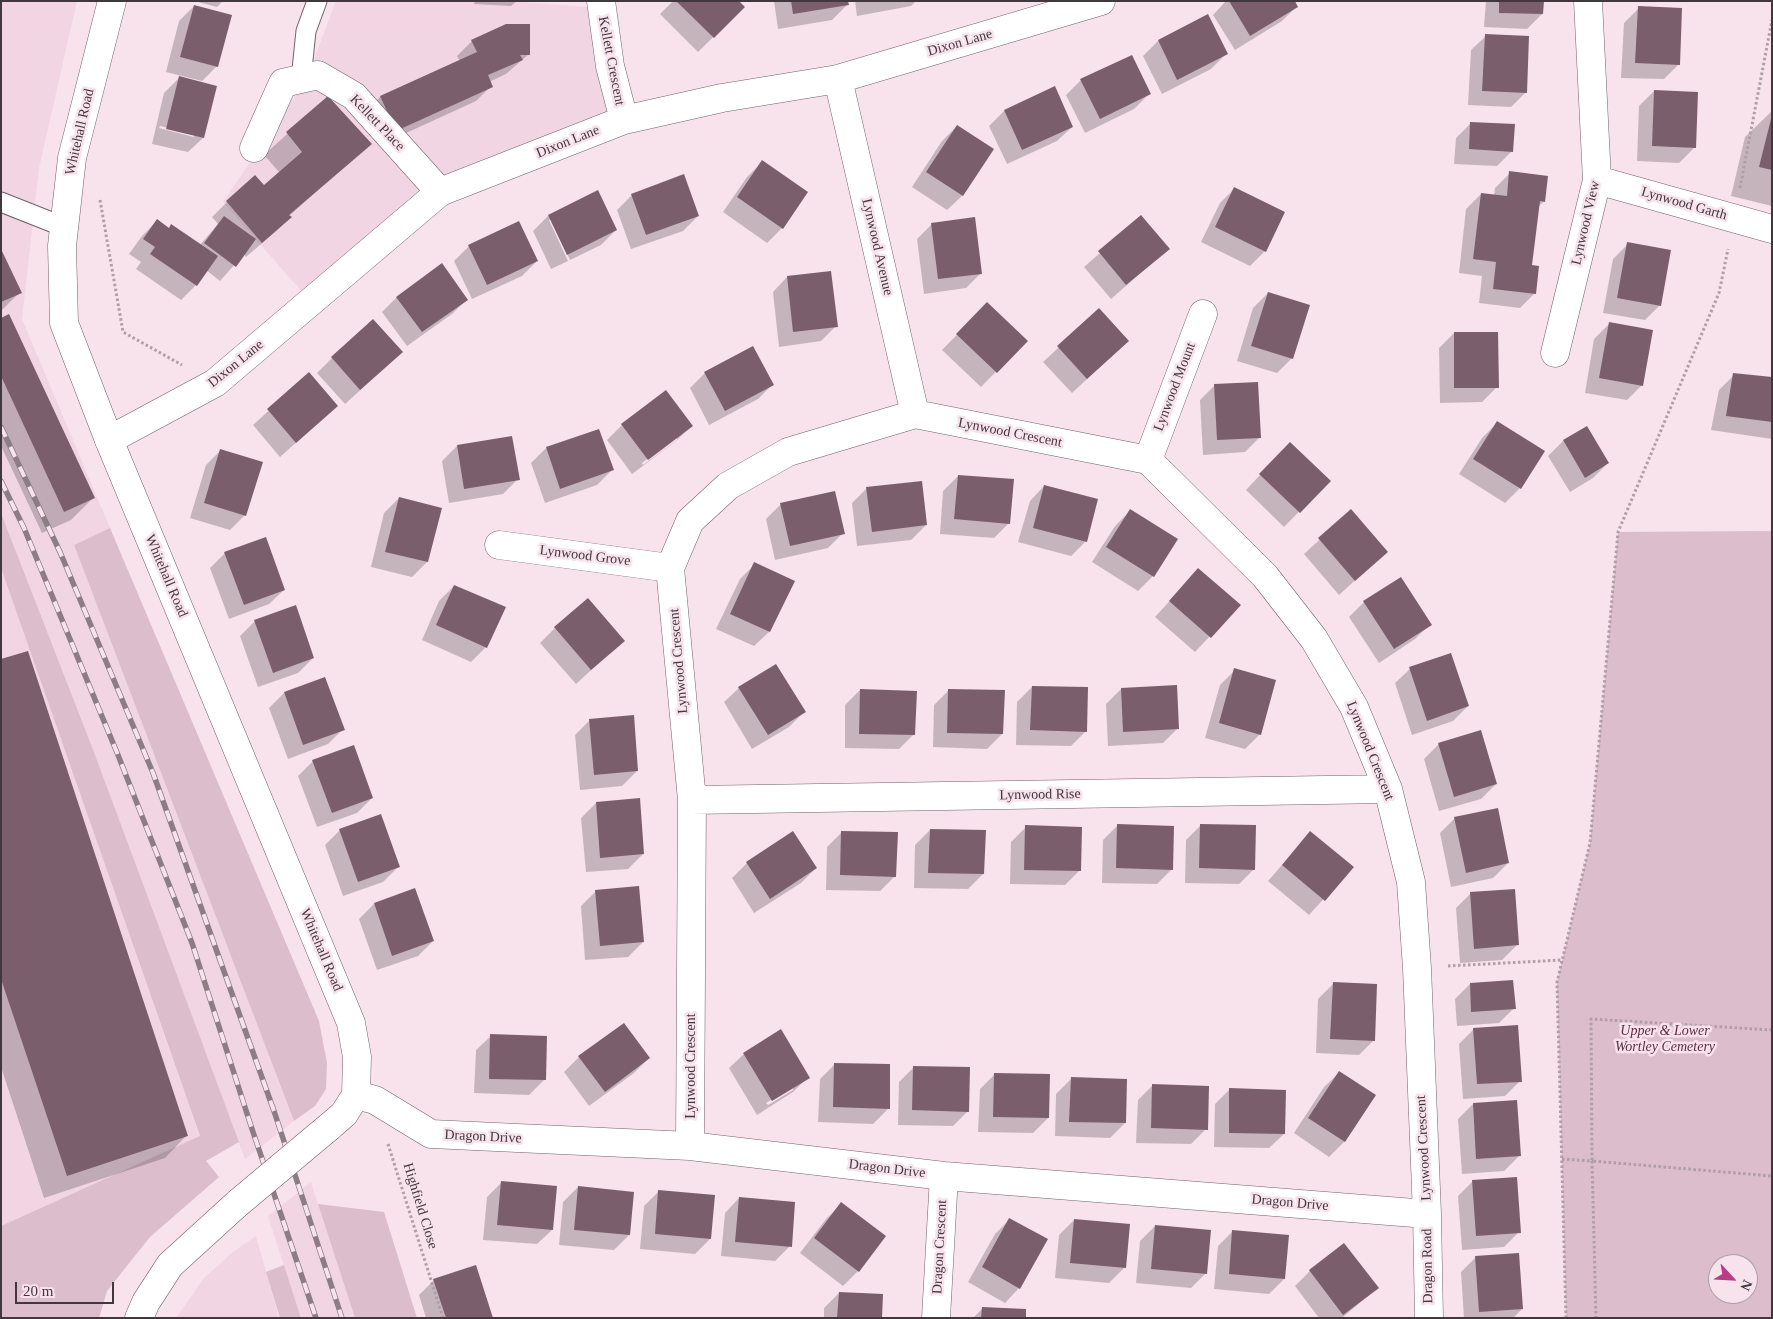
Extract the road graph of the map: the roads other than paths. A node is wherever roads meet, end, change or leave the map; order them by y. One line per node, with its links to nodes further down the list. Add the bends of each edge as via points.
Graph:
1 (112, 1): 13 (street, Whitehall Road, via 72,158)
2 (317, 1): 6 (lane, via 306,31)
3 (601, 1): 8 (street, Kellett Crescent, via 610,66)
4 (1101, 1): 7 (street, Dixon Lane)
5 (1588, 1): 10 (street, Lynwood View)
6 (301, 79): 9 (street, Kellett Place, via 283,83); 11 (street, Kellett Place, via 318,75 354,96)
7 (838, 79): 8 (street, Dixon Lane, via 722,98); 17 (street, Lynwood Avenue)
8 (624, 120): 11 (street, Dixon Lane)
9 (254, 148)
10 (1597, 180): 14 (street, Lynwood Garth); 16 (street, Lynwood View)
11 (440, 192): 18 (street, Dixon Lane, via 215,383)
12 (1, 202): 13 (lane)
13 (64, 227): 18 (street, Whitehall Road, via 64,323)
14 (1772, 229)
15 (1203, 314): 19 (street, Lynwood Mount)
16 (1555, 353)
17 (915, 414): 19 (street, Lynwood Crescent); 21 (street, Lynwood Crescent, via 788,452 728,486 690,521)
18 (109, 440): 24 (street, Whitehall Road, via 351,1023)
19 (1148, 460): 22 (street, Lynwood Crescent, via 1265,576 1314,639 1354,707)
20 (500, 545): 21 (street, Lynwood Grove)
21 (670, 568): 23 (street, Lynwood Crescent)
22 (1388, 789): 23 (street, Lynwood Rise); 27 (street, Lynwood Crescent, via 1412,882)
23 (692, 800): 25 (street, Lynwood Crescent)
24 (365, 1098): 25 (street, Dragon Drive, via 431,1134); 28 (street, bridge, via 238,1202 170,1265 146,1302)
25 (690, 1146): 26 (street, Dragon Drive)
26 (944, 1176): 27 (street, Dragon Drive); 29 (street, Dragon Crescent)
27 (1427, 1214): 30 (street, Dragon Road)
28 (140, 1318)
29 (936, 1318)
30 (1428, 1318)

